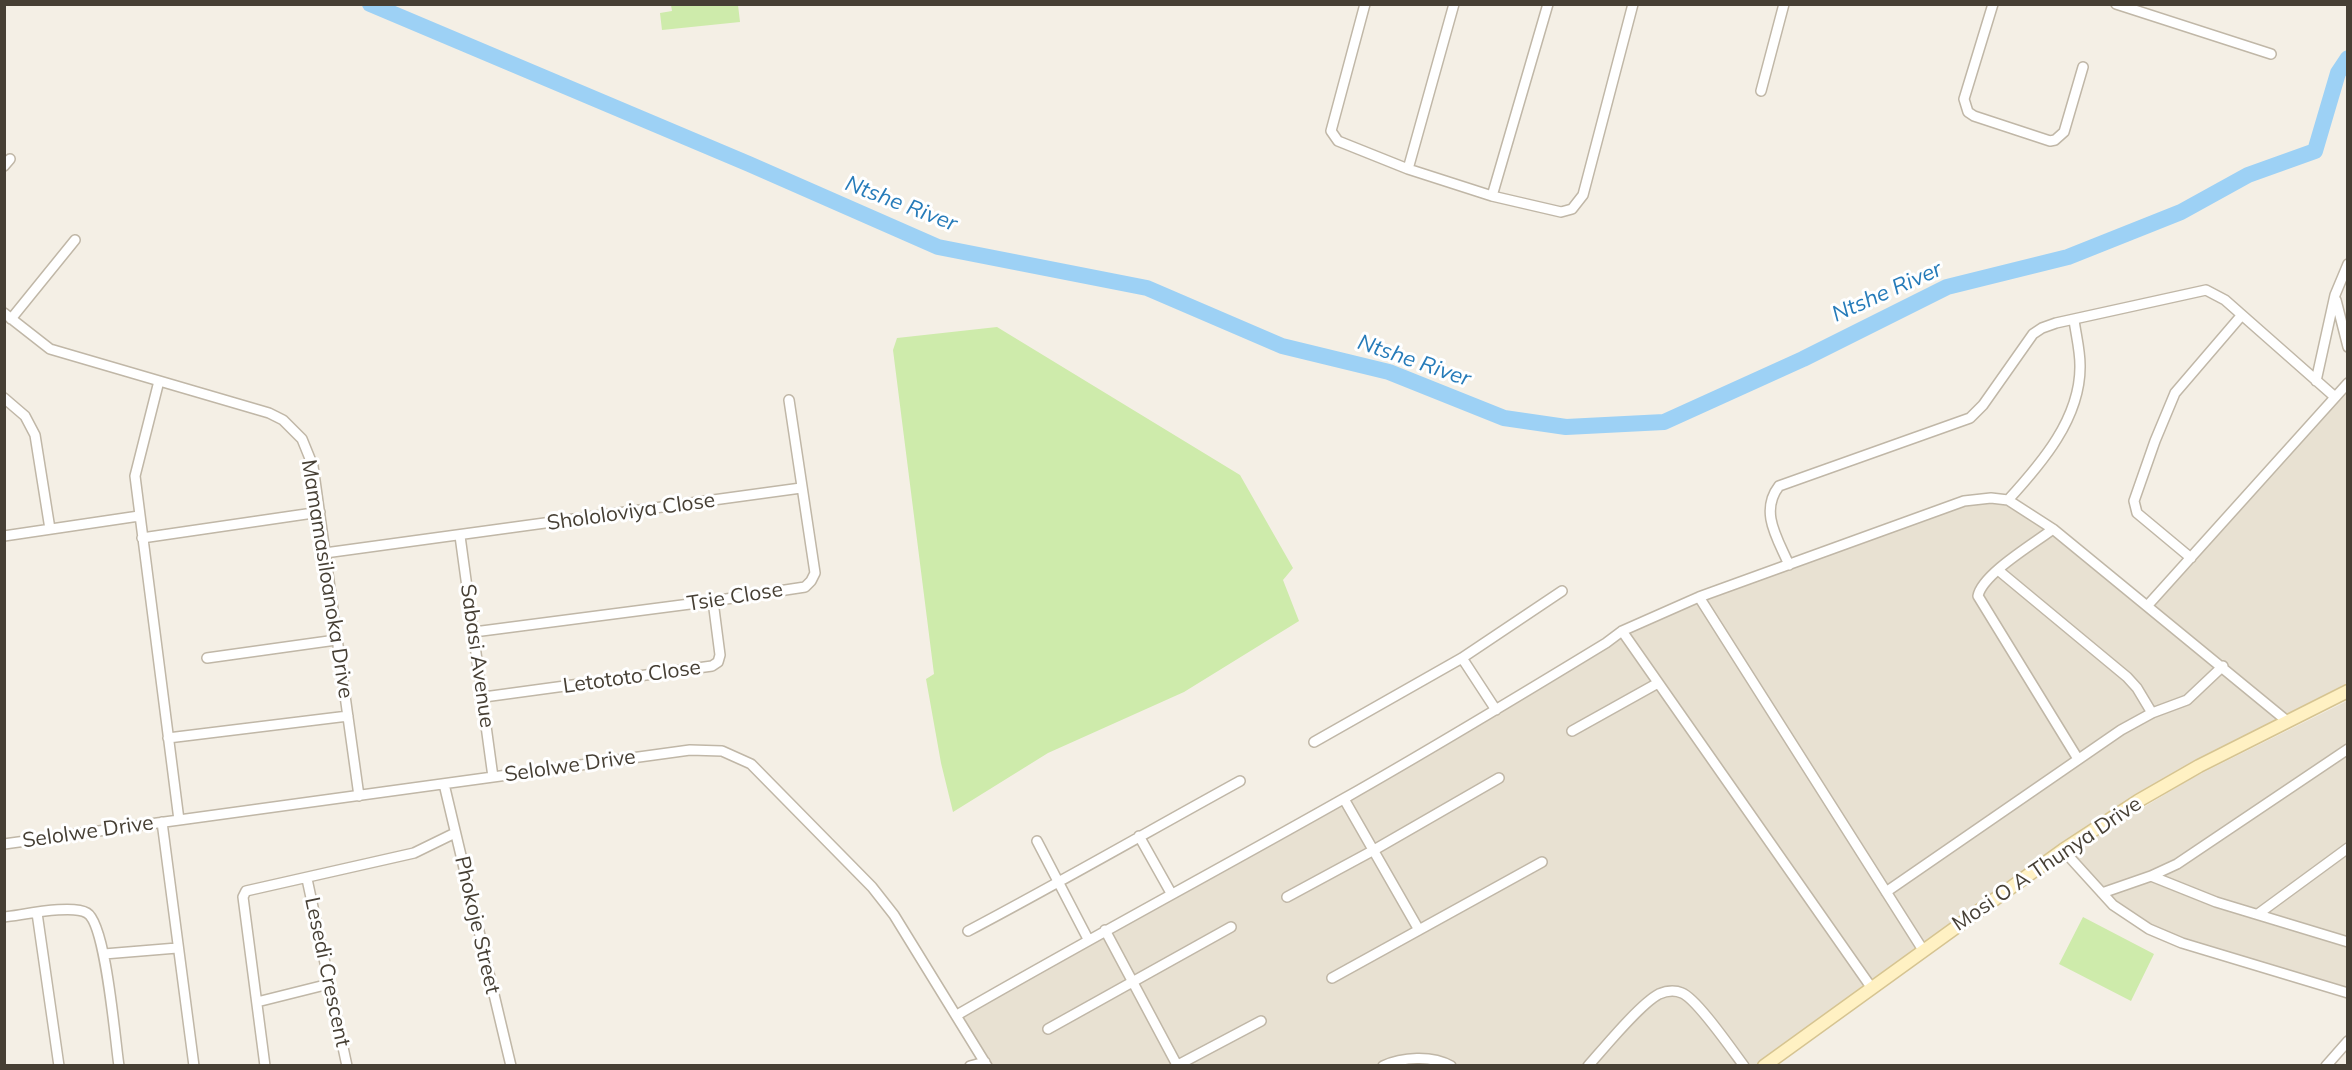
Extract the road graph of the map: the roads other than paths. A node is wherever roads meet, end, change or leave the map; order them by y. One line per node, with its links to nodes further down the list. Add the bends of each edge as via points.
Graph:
1 (1365, 4): 11 (street, via 1331,131 1338,141)
2 (1454, 4): 11 (street)
3 (1548, 4): 12 (street)
4 (1633, 4): 12 (street, via 1578,203 1561,212)
5 (1784, 4): 10 (street)
6 (1993, 4): 9 (street, via 1964,99 1968,112 2055,140 2064,132)
7 (2116, 4): 8 (street)
8 (2271, 54)
9 (2083, 67)
10 (1761, 91)
11 (1408, 169): 12 (street)
12 (1492, 196)
13 (75, 240): 16 (street)
14 (2348, 264): 15 (street)
15 (2335, 295): 19 (street); 21 (street)
16 (8, 316): 20 (street, Mamamasiloanoka Drive, via 50,349)
17 (2241, 316): 18 (street, via 2220,296 2206,290); 21 (street); 36 (street, via 2175,393 2134,501 2138,513)
18 (2074, 320): 27 (street, via 2080,366 2074,401 2044,461); 37 (street, via 2033,334 1970,418 1779,486 1768,510)
19 (2348, 347)
20 (159, 381): 28 (street, Mamamasiloanoka Drive, via 269,412 288,424 309,453); 29 (street, via 135,471)
21 (2316, 381): 23 (street)
22 (2348, 383): 23 (street)
23 (2335, 397): 36 (street)
24 (4, 398): 30 (street, via 32,425)
25 (789, 400): 26 (street, Tsie Close)
26 (801, 488): 33 (street, Shololoviya Close); 41 (street, Tsie Close, via 814,573 811,581 805,587)
27 (2008, 500): 31 (street); 37 (street, via 1978,499 1952,504)
28 (320, 512): 34 (street); 35 (street, Mamamasiloanoka Drive)
29 (139, 516): 30 (street); 34 (street)
30 (50, 529): 32 (street)
31 (2053, 529): 38 (street); 42 (street)
32 (4, 536)
33 (460, 536): 35 (street, Shololoviya Close); 44 (street, Sabasi Avenue)
34 (142, 538): 57 (street)
35 (325, 553): 45 (street, Mamamasiloanoka Drive)
36 (2191, 558): 42 (street)
37 (1789, 565): 40 (street)
38 (1998, 570): 53 (street, via 2127,677); 60 (street, via 1980,589 1979,599)
39 (1562, 591): 47 (street)
40 (1699, 597): 43 (street); 80 (street)
41 (712, 601): 44 (street, Tsie Close); 51 (street, Letototo Close, via 720,655 712,666)
42 (2148, 604): 48 (street)
43 (1622, 631): 49 (street); 52 (street)
44 (474, 632): 51 (street, Sabasi Avenue)
45 (336, 640): 46 (street); 54 (street, Mamamasiloanoka Drive)
46 (207, 658)
47 (1462, 658): 52 (street); 58 (street)
48 (2223, 666): 53 (street, via 2187,700); 55 (street)
49 (1658, 683): 56 (street); 99 (street)
50 (2348, 691): 55 (street, Mosi O A Thunya Drive)
51 (484, 697): 61 (street, Sabasi Avenue)
52 (1497, 710): 66 (street)
53 (2152, 713): 60 (street)
54 (348, 716): 57 (street); 65 (street, Mamamasiloanoka Drive)
55 (2288, 721): 75 (street, Mosi O A Thunya Drive, via 2168,784)
56 (1572, 730)
57 (168, 738): 67 (street)
58 (1314, 742)
59 (2348, 749): 77 (street, via 2177,864)
60 (2078, 759): 80 (street)
61 (494, 777): 64 (street, Selolwe Drive); 102 (street, Selolwe Drive, via 690,750 723,751 736,756 751,764 872,887)
62 (1499, 778): 74 (street)
63 (1240, 781): 70 (street)
64 (444, 784): 65 (street, Selolwe Drive); 69 (street, Phokoje Street)
65 (359, 796): 67 (street, Selolwe Drive)
66 (1344, 799): 74 (street); 81 (street)
67 (179, 820): 68 (street, Selolwe Drive)
68 (162, 822): 72 (street, Selolwe Drive); 93 (street)
69 (455, 833): 78 (street, via 414,853); 112 (street, Phokoje Street)
70 (1139, 836): 79 (street); 81 (street)
71 (1037, 841): 79 (street)
72 (4, 844)
73 (2348, 848): 85 (street)
74 (1374, 850): 83 (street); 89 (street)
75 (2063, 850): 82 (street); 94 (street, Mosi O A Thunya Drive)
76 (1542, 862): 89 (street)
77 (2151, 876): 82 (street); 85 (street)
78 (307, 879): 98 (street, Lesedi Crescent); 101 (street, via 246,891 243,897)
79 (1059, 883): 90 (street); 91 (street)
80 (1886, 892): 94 (street)
81 (1171, 893): 88 (street)
82 (2102, 894): 100 (street, via 2136,922 2165,937)
83 (1287, 897)
84 (38, 913): 86 (street); 95 (street, via 75,909 88,914 96,924); 107 (street)
85 (2258, 914): 92 (street)
86 (4, 917)
87 (1231, 927): 97 (street)
88 (1105, 930): 91 (street); 97 (street)
89 (1419, 930): 96 (street)
90 (968, 931)
91 (1088, 939): 102 (street)
92 (2348, 942)
93 (177, 948): 95 (street); 109 (street)
94 (1923, 950): 99 (street, Mosi O A Thunya Drive)
95 (104, 954): 108 (street)
96 (1332, 978)
97 (1134, 981): 104 (street); 114 (street)
98 (329, 984): 101 (street); 111 (street, Lesedi Crescent)
99 (1871, 987): 119 (street, Mosi O A Thunya Drive)
100 (2348, 993)
101 (257, 1002): 110 (street)
102 (957, 1015): 106 (street, Selolwe Drive)
103 (1261, 1021): 114 (street)
104 (1048, 1029)
105 (2348, 1041): 120 (street)
106 (986, 1064): 113 (street)
107 (59, 1065)
108 (119, 1065)
109 (194, 1065)
110 (266, 1065)
111 (347, 1065)
112 (511, 1065)
113 (970, 1065)
114 (1176, 1065)
115 (1383, 1065): 116 (street, via 1429,1058)
116 (1451, 1065)
117 (1588, 1065): 118 (street, via 1647,1003 1671,991 1683,993 1694,1003)
118 (1744, 1065)
119 (1764, 1065)
120 (2326, 1065)

